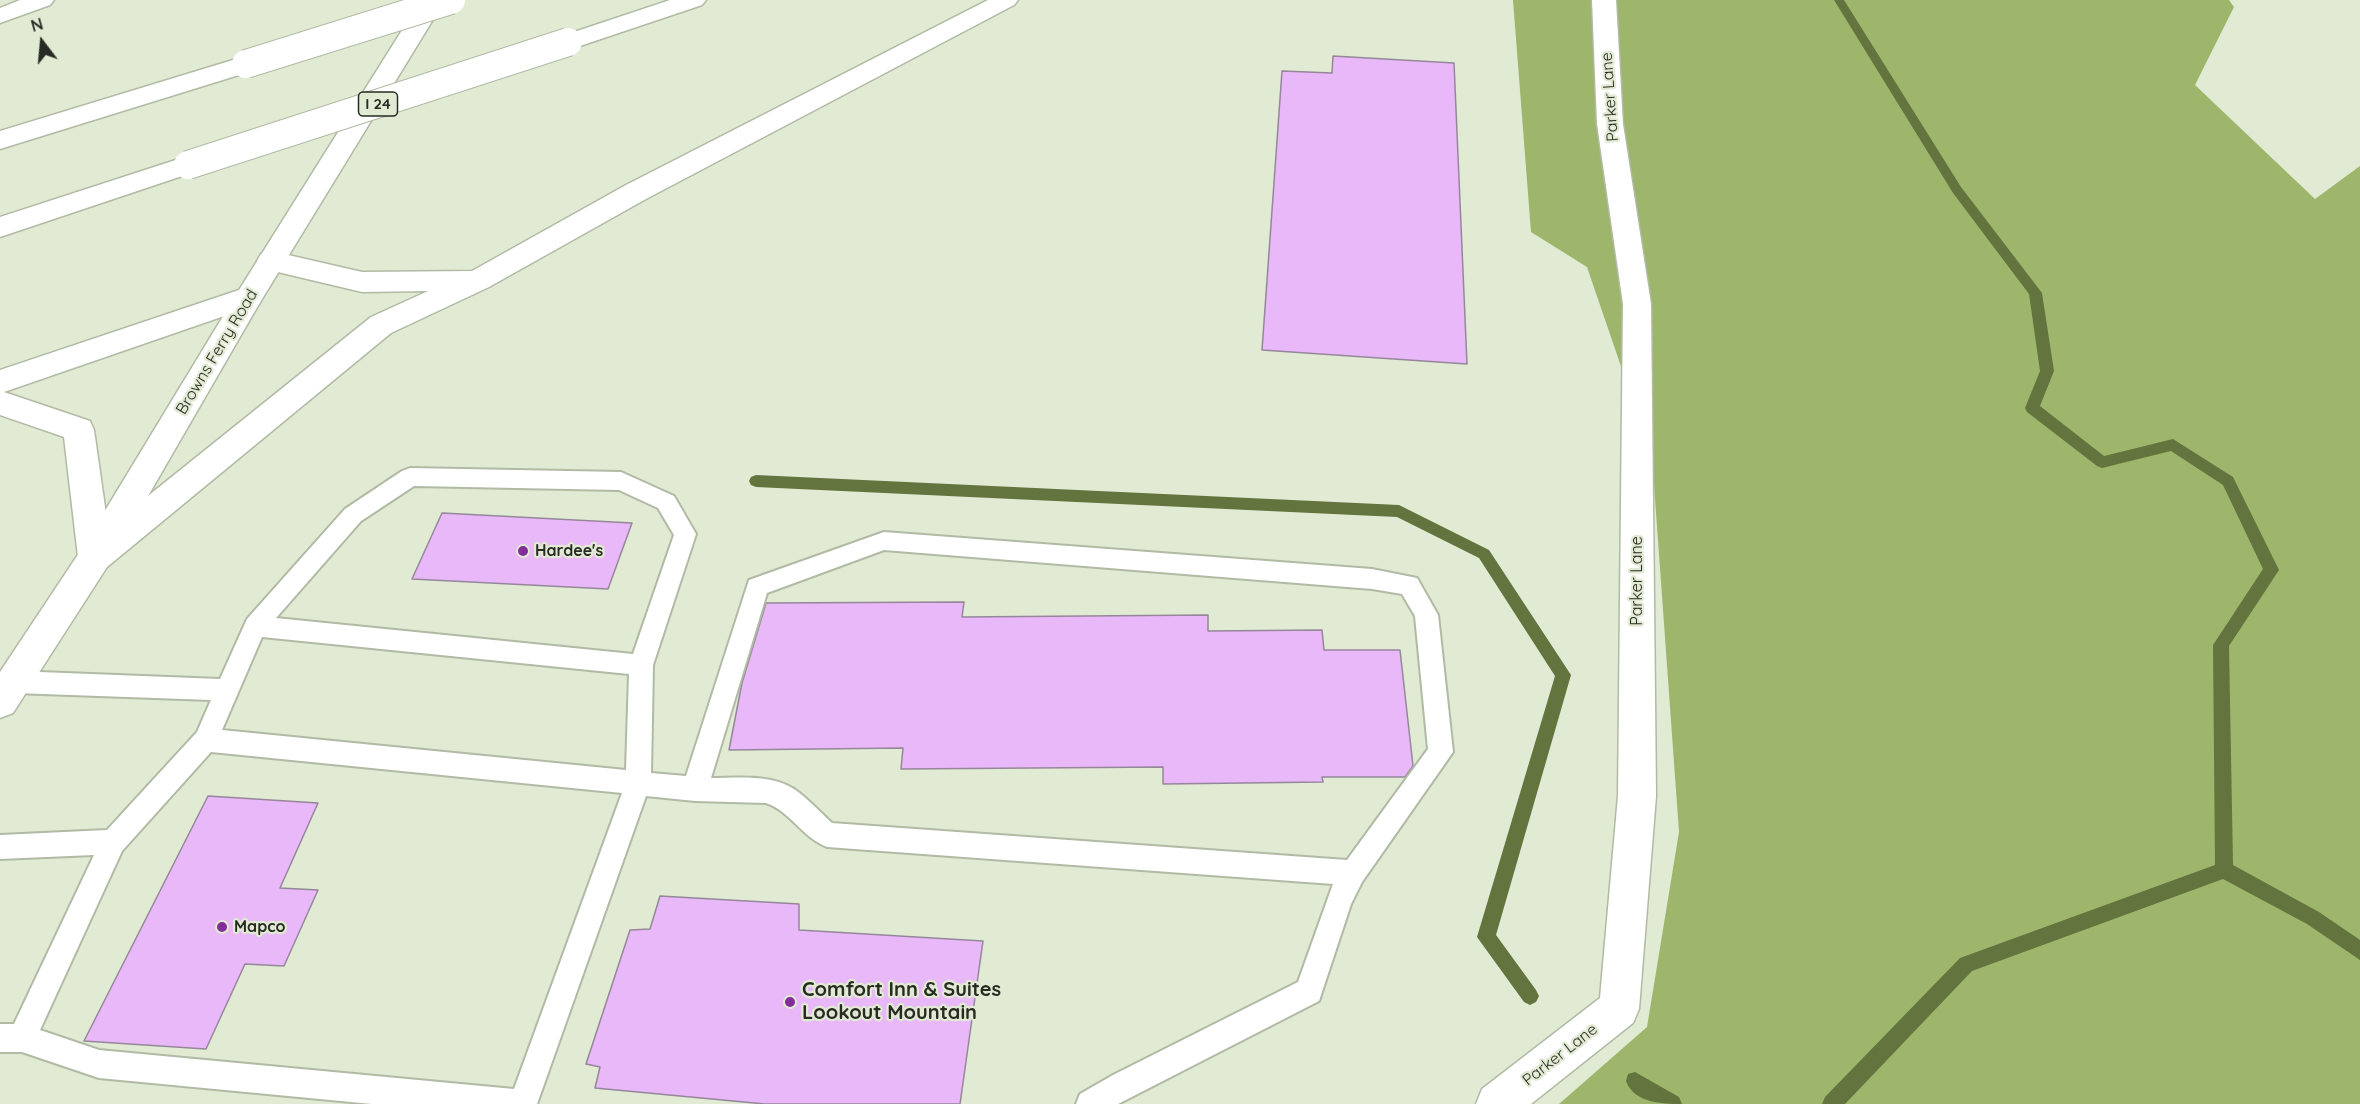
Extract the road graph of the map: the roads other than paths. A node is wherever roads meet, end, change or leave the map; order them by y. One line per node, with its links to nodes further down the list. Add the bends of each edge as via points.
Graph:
1 (42, 0): 7 (main road)
2 (433, 0): 10 (main road, Browns Ferry Road)
3 (451, 0): 8 (main road, bridge)
4 (694, 0): 9 (main road, I 24, bridge)
5 (1006, 0): 11 (main road, via 636,192)
6 (1604, 0): 29 (main road, Parker Lane, via 1610,124 1637,304 1637,796 1619,1010)
7 (0, 16)
8 (0, 140)
9 (0, 227)
10 (271, 261): 11 (main road, via 362,282); 12 (main road, Browns Ferry Road)
11 (479, 280): 15 (main road, via 381,325)
12 (249, 297): 13 (main road); 15 (main road, Browns Ferry Road)
13 (0, 382)
14 (0, 403): 15 (main road, via 79,430)
15 (95, 557): 19 (main road, Browns Ferry Road)
16 (255, 626): 17 (lane); 17 (lane, via 353,515 410,477 621,481 666,502 685,534); 18 (lane)
17 (641, 664): 21 (lane)
18 (227, 690): 19 (lane); 20 (lane)
19 (7, 692)
20 (206, 740): 21 (lane); 23 (lane)
21 (638, 783): 22 (lane); 27 (lane)
22 (695, 789): 25 (lane, via 766,791 784,797 827,835); 25 (lane, via 757,586 884,541 1372,579 1409,585 1426,615 1442,752)
23 (113, 842): 24 (lane); 26 (lane)
24 (0, 847)
25 (1353, 873): 28 (lane, via 1338,900 1309,991)
26 (11, 1038): 27 (lane, via 99,1064)
27 (523, 1104)
28 (1090, 1104)
29 (1497, 1104)

